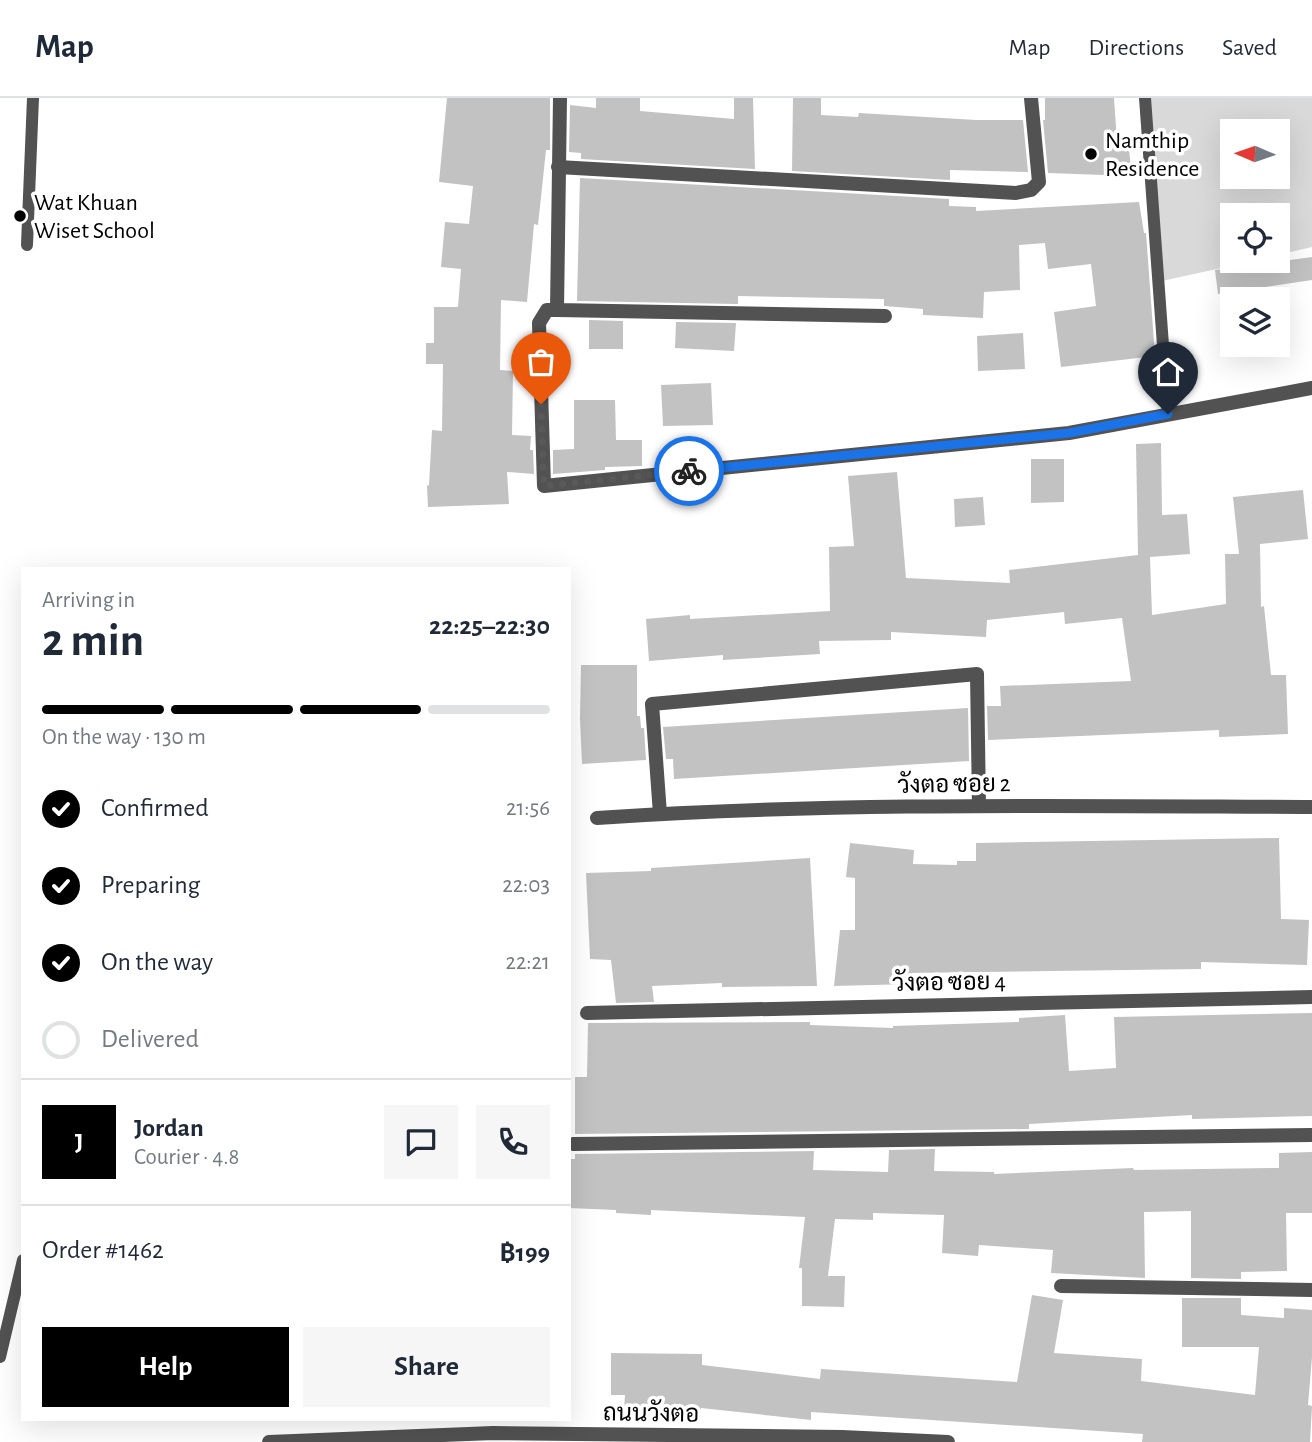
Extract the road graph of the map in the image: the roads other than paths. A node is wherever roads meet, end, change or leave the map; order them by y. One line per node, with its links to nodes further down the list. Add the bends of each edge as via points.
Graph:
1 (33, 98): 6 (lane)
2 (560, 98): 5 (street)
3 (1031, 98): 5 (street, via 1039,182 1031,190 1016,193)
4 (1145, 98): 10 (lane)
5 (558, 167): 7 (street)
6 (27, 245)
7 (558, 310): 8 (street); 10 (street, via 547,310 539,323 544,486 1069,433)
8 (885, 316)
9 (1312, 388): 10 (street)
10 (1168, 414)
11 (979, 806): 12 (street, วังตอ ซอย 2); 13 (street, วังตอ ซอย 2); 13 (street, via 977,674 652,704)
12 (1312, 807)
13 (660, 814): 14 (street, วังตอ ซอย 2)
14 (597, 818)
15 (1312, 998): 16 (street, วังตอ ซอย 4)
16 (587, 1013)
17 (1312, 1135): 18 (street)
18 (573, 1144)
19 (21, 1268): 22 (lane)
20 (1061, 1286): 21 (street)
21 (1312, 1290)
22 (0, 1357)
23 (269, 1442): 24 (street, ถนนวังตอ, via 493,1433)
24 (948, 1442)

